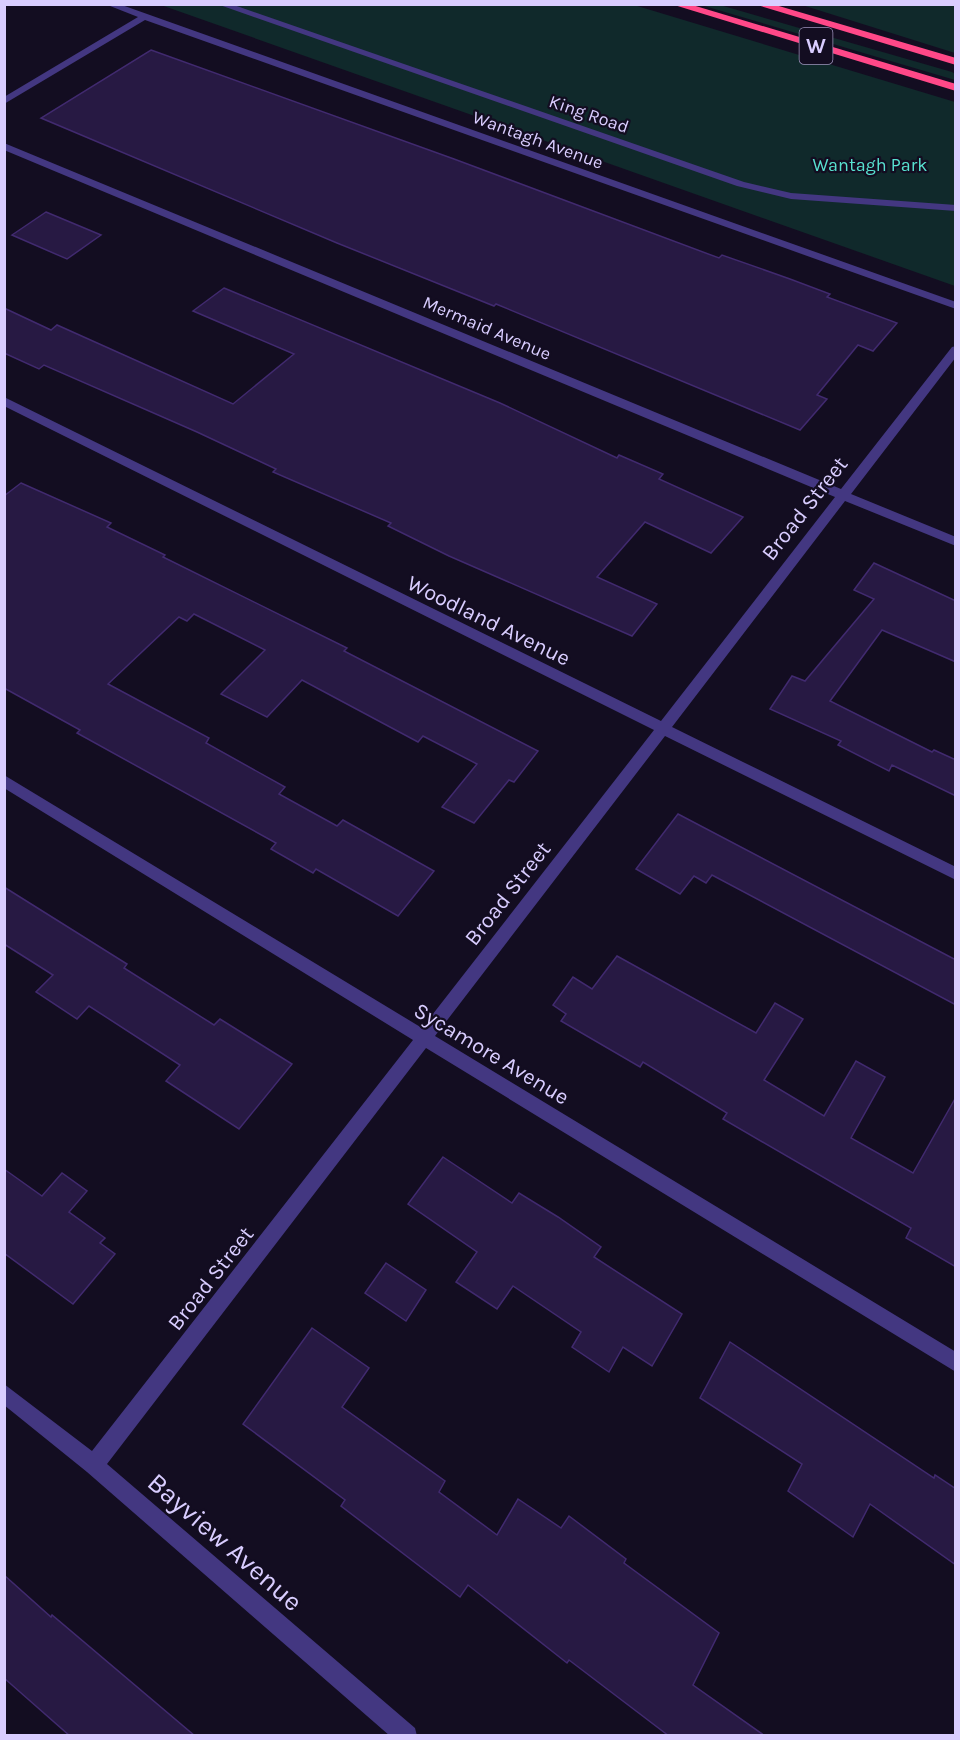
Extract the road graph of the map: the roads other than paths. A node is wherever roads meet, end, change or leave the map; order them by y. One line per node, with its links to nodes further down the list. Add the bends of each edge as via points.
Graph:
1 (109, 4): 5 (street, Wantagh Avenue)
2 (221, 4): 10 (street, King Road, via 741,184 791,196)
3 (676, 4): 7 (highway, W)
4 (759, 4): 6 (highway, W)
5 (144, 17): 8 (street); 11 (street, Wantagh Avenue)
6 (956, 62)
7 (956, 88)
8 (4, 101)
9 (4, 147): 14 (street, Mermaid Avenue)
10 (956, 208)
11 (956, 306)
12 (956, 349): 14 (street, Broad Street)
13 (4, 401): 16 (street, Woodland Avenue)
14 (843, 495): 15 (street, Mermaid Avenue); 16 (street, Broad Street)
15 (956, 542)
16 (662, 729): 18 (street, Woodland Avenue); 19 (street, Broad Street)
17 (4, 781): 19 (street, Sycamore Avenue)
18 (956, 874)
19 (424, 1038): 20 (street, Sycamore Avenue); 22 (street, Broad Street)
20 (956, 1363)
21 (4, 1393): 22 (street, Bayview Avenue)
22 (94, 1465): 23 (street, Bayview Avenue)
23 (407, 1736)

